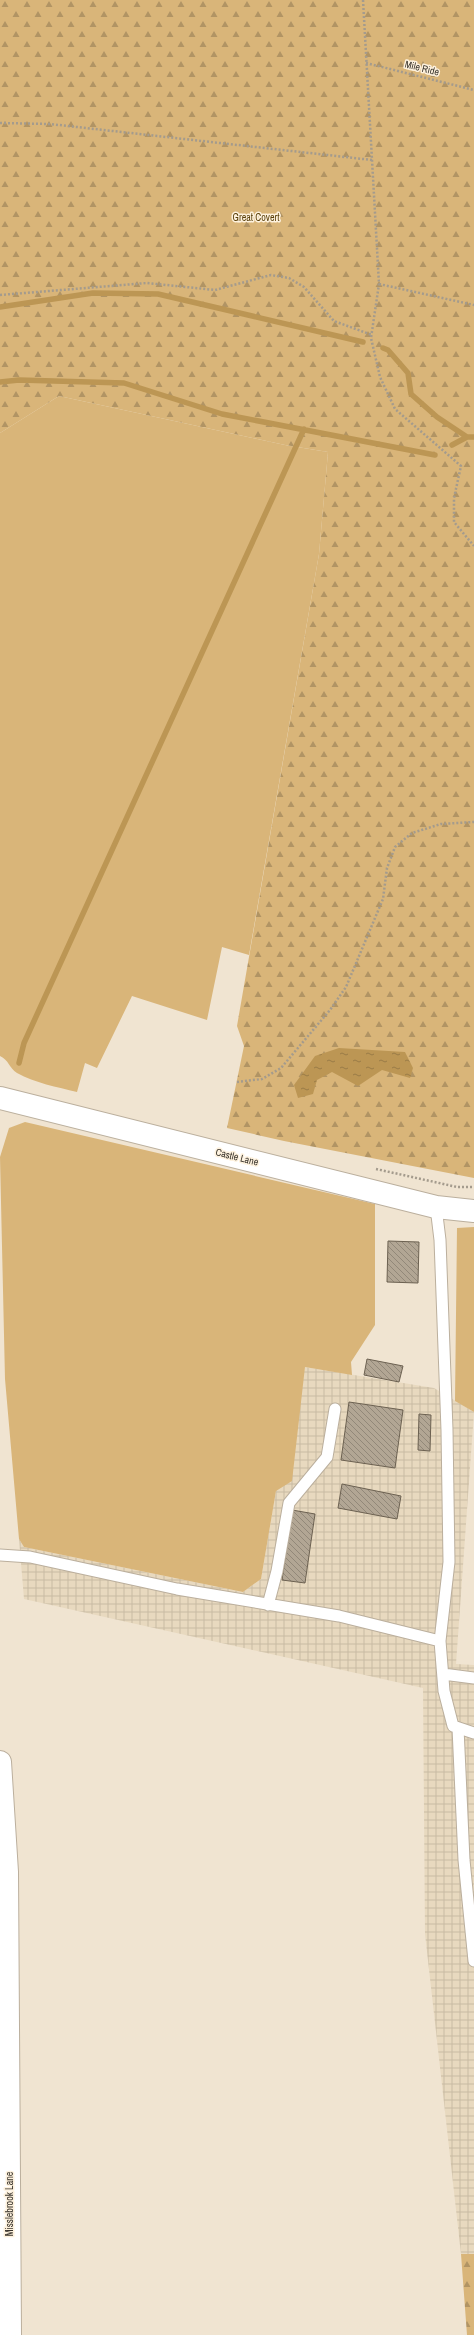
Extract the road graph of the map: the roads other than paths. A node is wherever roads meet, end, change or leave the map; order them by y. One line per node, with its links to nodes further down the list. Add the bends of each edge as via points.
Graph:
1 (0, 1098): 2 (street, Castle Lane)
2 (436, 1207): 3 (street, Castle Lane); 7 (lane, via 440,1240 447,1430 449,1562)
3 (474, 1211)
4 (335, 1409): 6 (lane, via 327,1457 289,1503)
5 (0, 1555): 6 (lane, via 30,1556 177,1589)
6 (268, 1606): 7 (lane, via 339,1616)
7 (440, 1641): 8 (lane)
8 (443, 1674): 9 (lane); 10 (lane, via 448,1709 453,1726)
9 (474, 1678)
10 (458, 1728): 11 (lane); 13 (lane, via 464,1860)
11 (474, 1733)
12 (0, 1762): 14 (street, Misslebrook Lane, via 7,1872)
13 (474, 1962)
14 (10, 2335)

